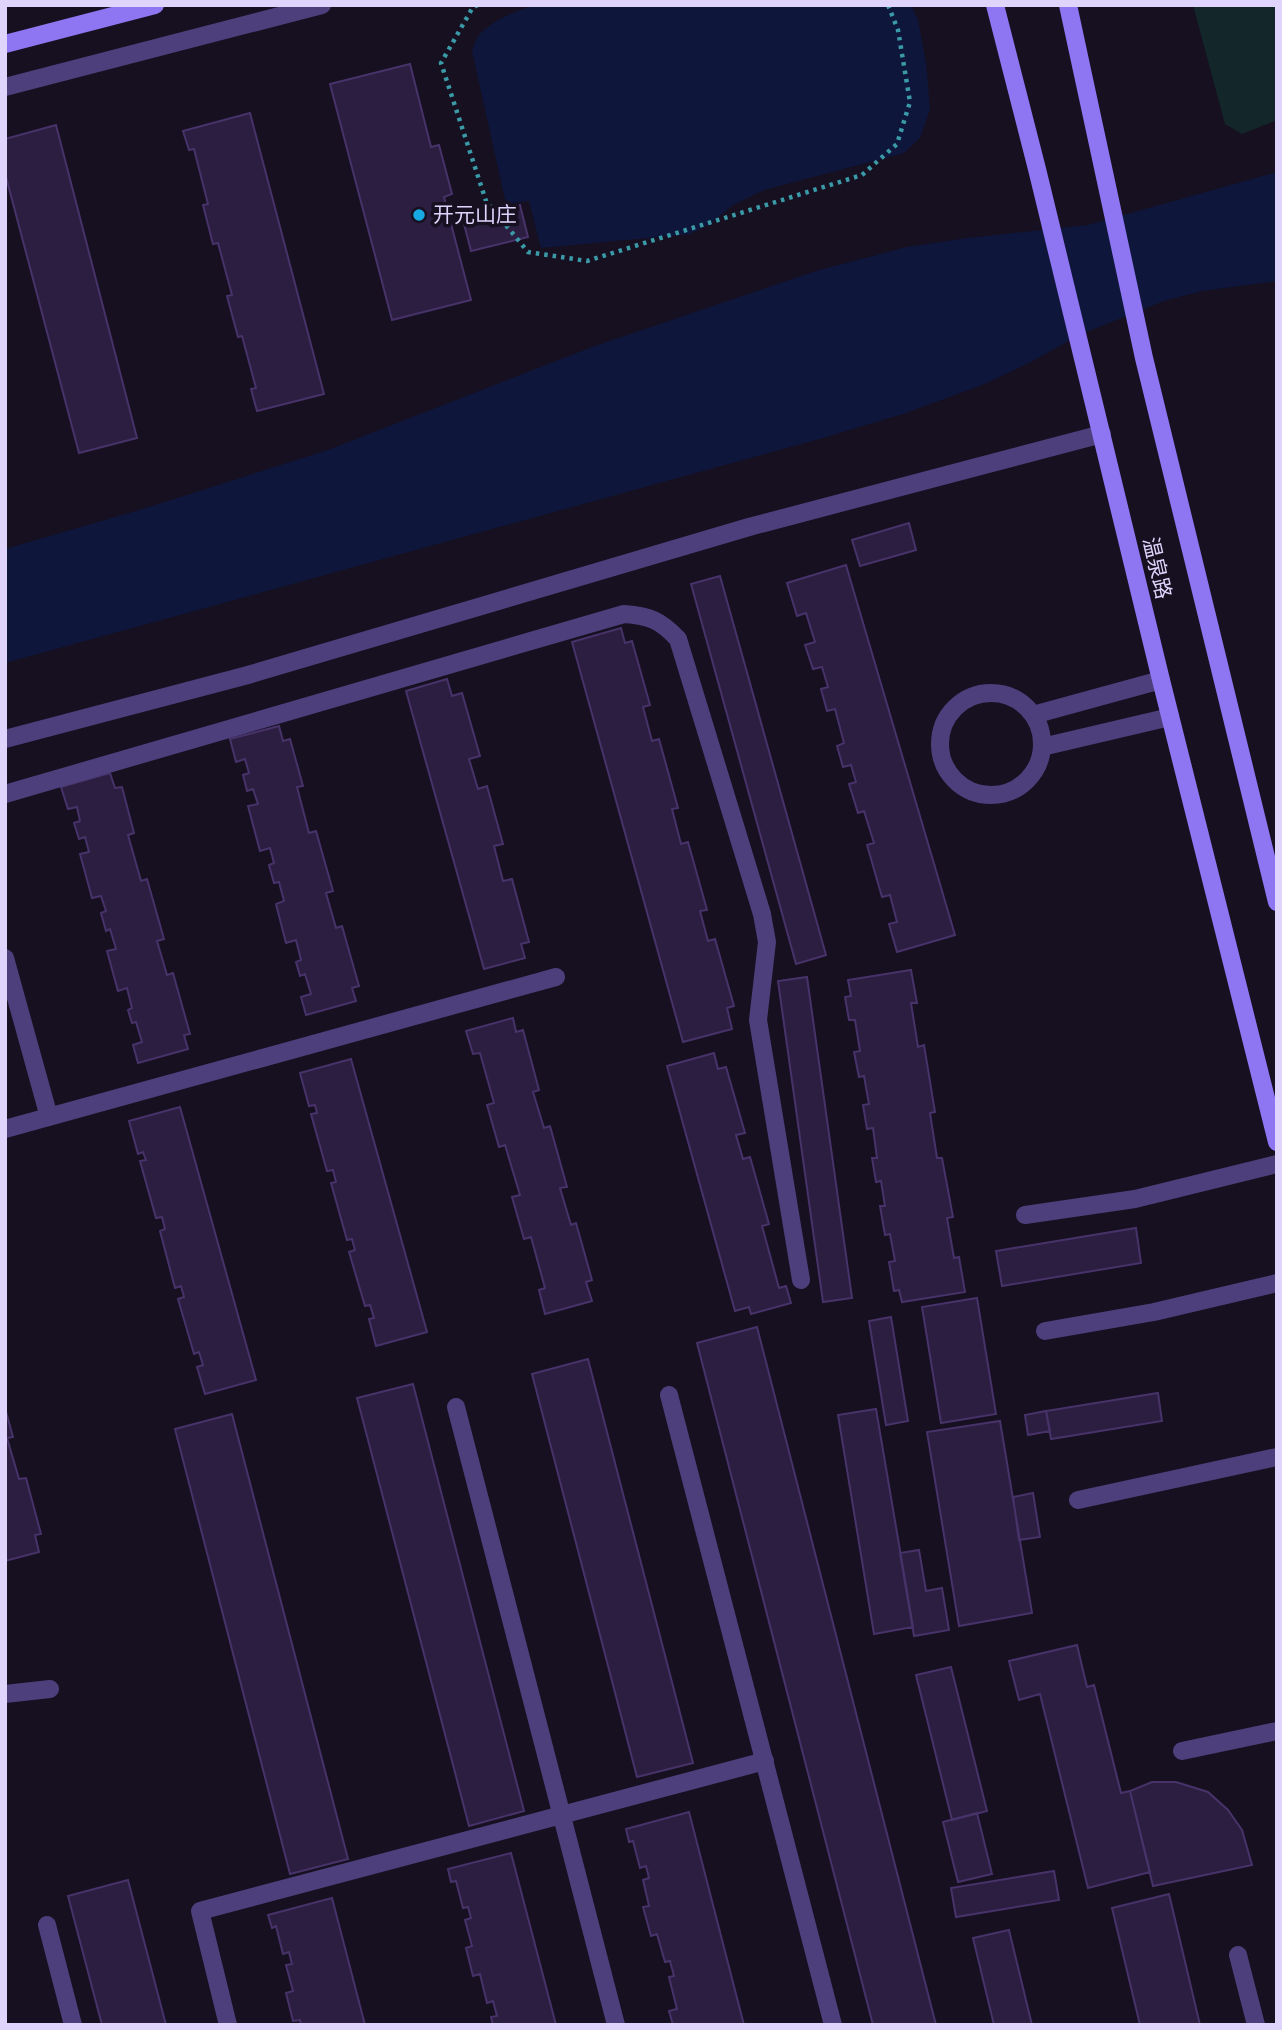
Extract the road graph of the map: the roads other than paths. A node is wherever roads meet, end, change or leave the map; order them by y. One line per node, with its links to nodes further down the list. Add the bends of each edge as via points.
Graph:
1 (155, 5): 5 (main road)
2 (322, 5): 6 (street)
3 (995, 5): 7 (main road, 温泉路)
4 (1069, 5): 14 (main road, 温泉路, via 1144,358)
5 (5, 44)
6 (5, 87)
7 (1102, 434): 8 (main road, 温泉路); 11 (street, via 749,527 248,675)
8 (1161, 680): 9 (street); 10 (main road, 温泉路)
9 (1032, 715): 12 (street); 12 (street, via 1007,695 978,694 964,700 943,723 940,754 956,782 983,795 999,795 1016,790 1029,779)
10 (1170, 717): 12 (street); 19 (main road, 温泉路)
11 (5, 739)
12 (1042, 747)
13 (5, 794): 22 (street, via 624,614 644,615 664,624 678,639 762,914 767,942 758,1020)
14 (1277, 902)
15 (5, 958): 17 (street)
16 (556, 977): 17 (street)
17 (49, 1117): 18 (street)
18 (5, 1129)
19 (1277, 1142)
20 (1277, 1164): 21 (street, via 1135,1199)
21 (1025, 1215)
22 (801, 1280)
23 (1277, 1283): 24 (street)
24 (1045, 1331)
25 (669, 1395): 33 (street)
26 (456, 1407): 34 (street)
27 (1277, 1458): 28 (street)
28 (1078, 1500)
29 (50, 1689): 30 (street)
30 (5, 1694)
31 (1277, 1731): 32 (street)
32 (1182, 1751)
33 (765, 1761): 34 (street); 40 (street)
34 (562, 1815): 38 (street, via 200,1911); 39 (street)
35 (47, 1925): 37 (street)
36 (1238, 1955): 41 (street)
37 (73, 2025)
38 (228, 2025)
39 (616, 2025)
40 (833, 2025)
41 (1255, 2025)

